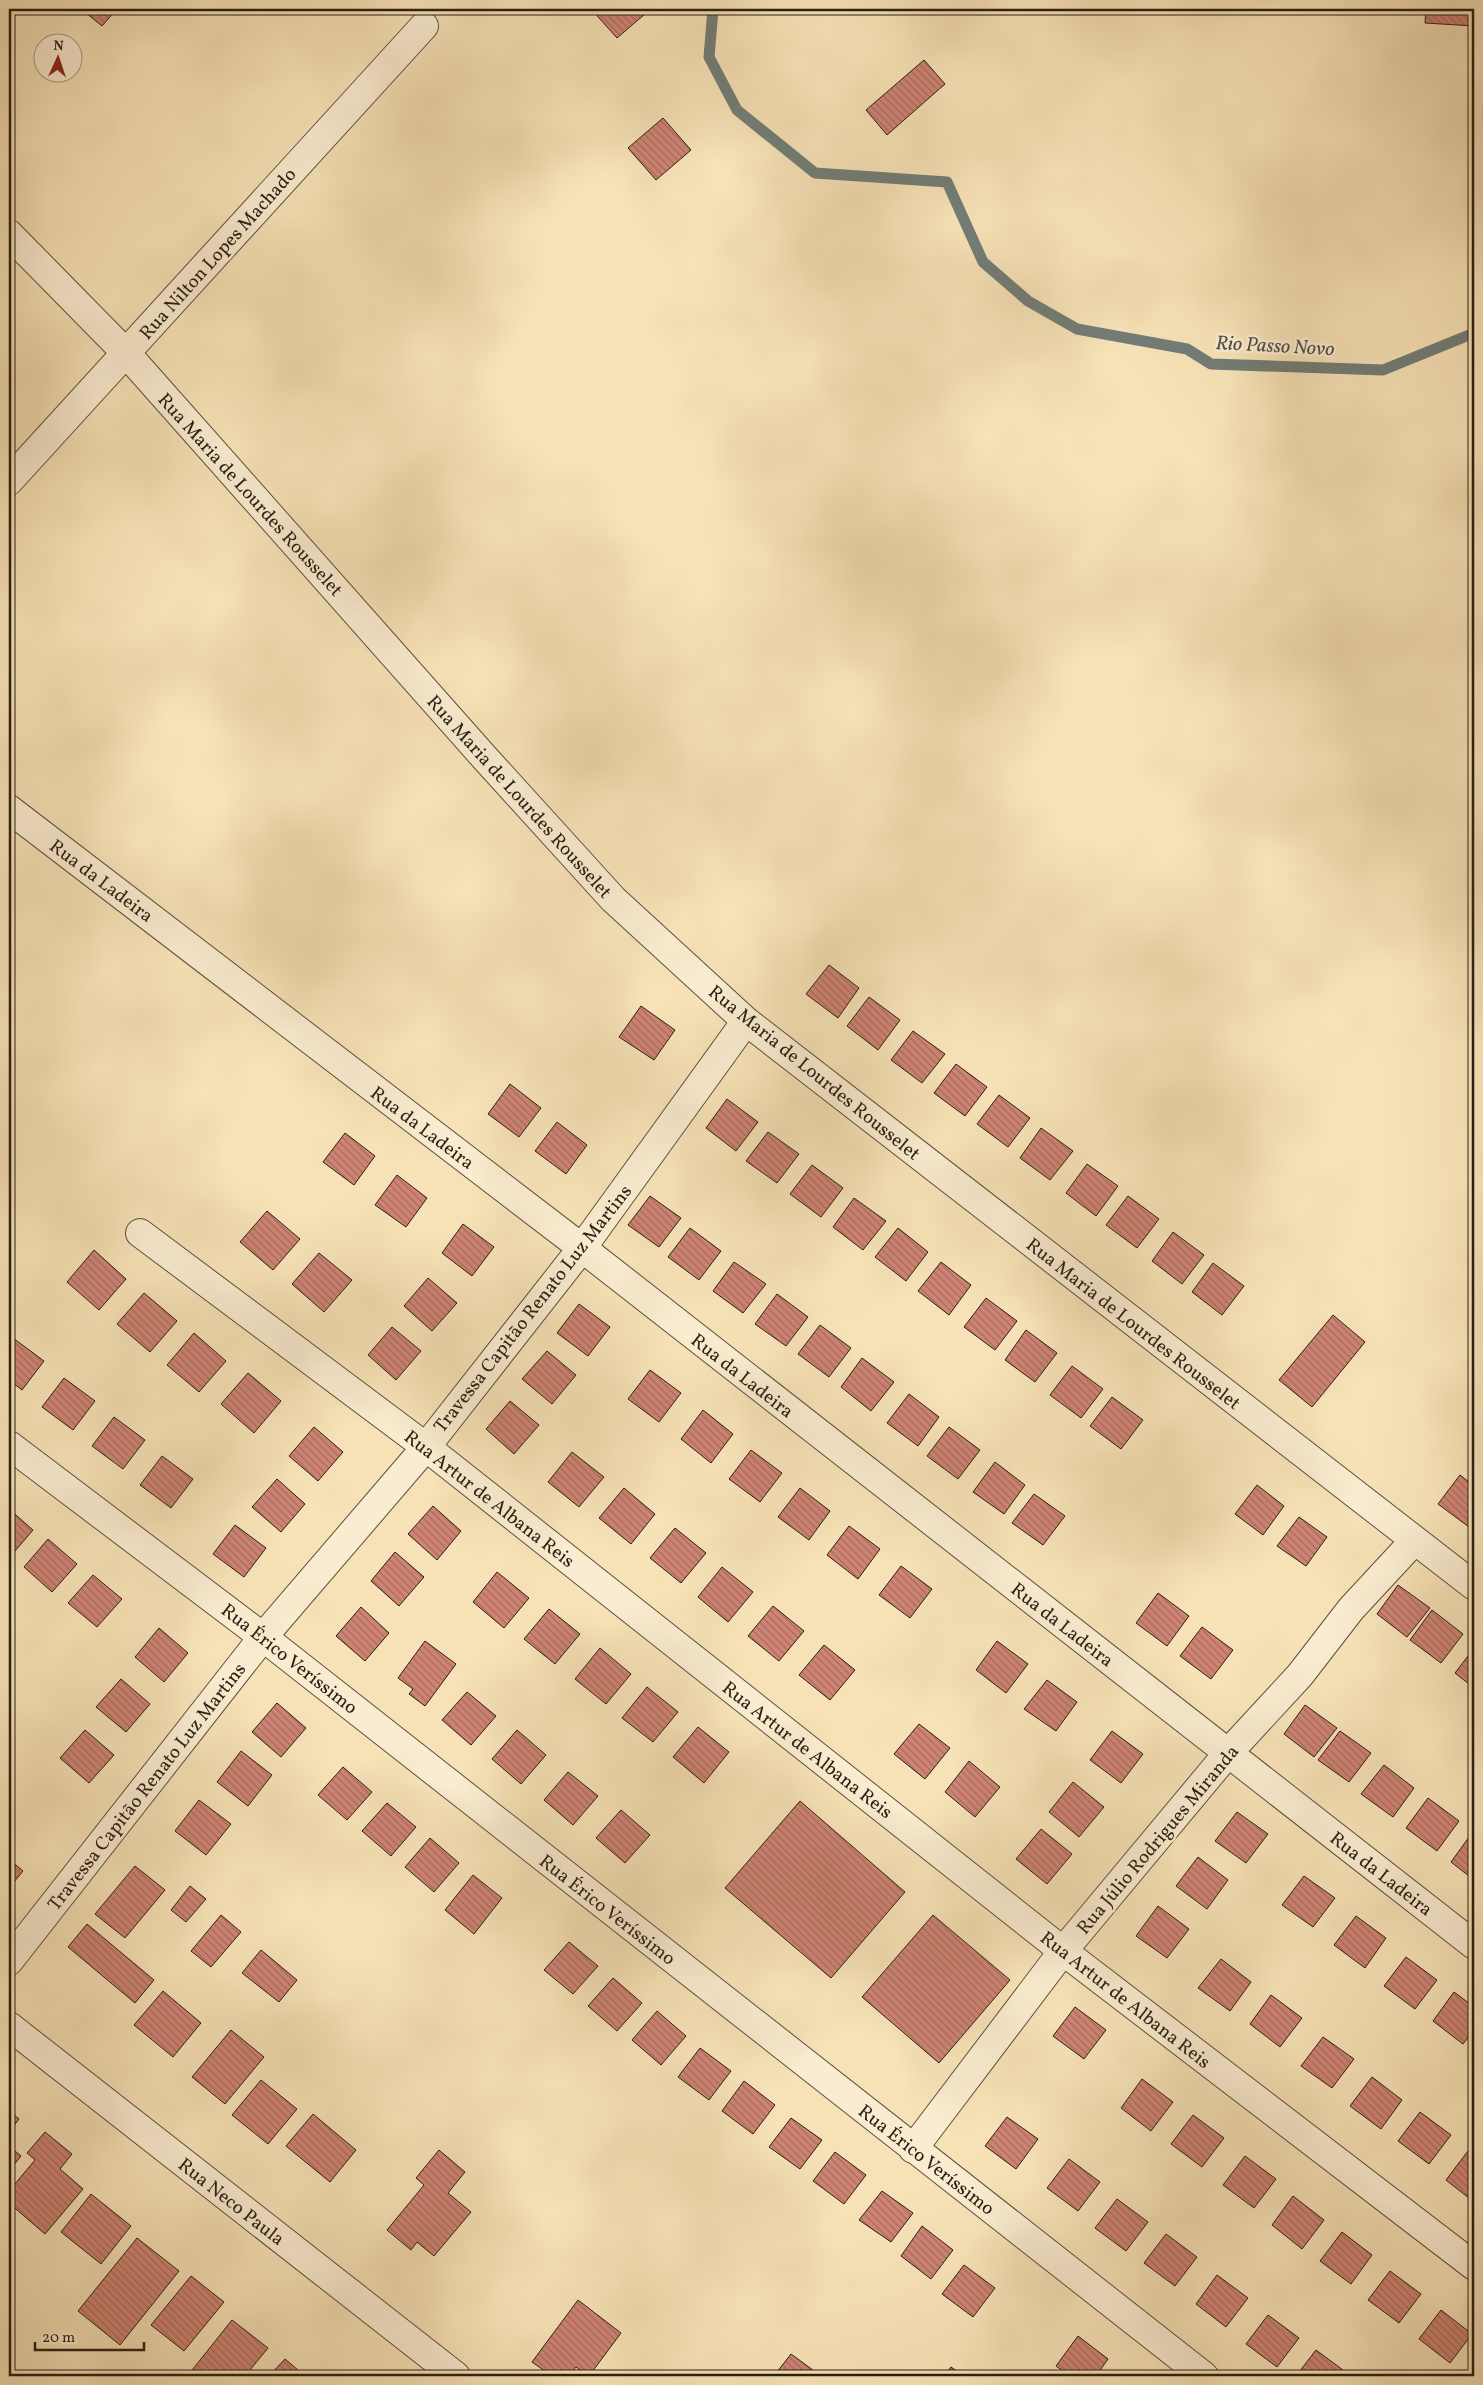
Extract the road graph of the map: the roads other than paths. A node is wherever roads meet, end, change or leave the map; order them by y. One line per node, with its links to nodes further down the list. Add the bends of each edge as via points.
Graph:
1 (424, 26): 3 (street, Rua Nilton Lopes Machado)
2 (9, 234): 3 (street, Rua Maria de Lourdes Rousselet)
3 (126, 353): 4 (street, Rua Nilton Lopes Machado); 6 (street, Rua Maria de Lourdes Rousselet, via 613,900)
4 (9, 481)
5 (9, 809): 8 (street, Rua da Ladeira)
6 (746, 1021): 8 (street, Travessa Capitão Renato Luz Martins); 11 (street, Rua Maria de Lourdes Rousselet)
7 (140, 1234): 10 (street, Rua Artur de Albana Reis)
8 (582, 1248): 10 (street, Travessa Capitão Renato Luz Martins); 14 (street, Rua da Ladeira)
9 (9, 1445): 13 (street, Rua Érico Veríssimo)
10 (426, 1446): 13 (street, Travessa Capitão Renato Luz Martins); 16 (street, Rua Artur de Albana Reis)
11 (1414, 1541): 12 (street, Rua Maria de Lourdes Rousselet); 14 (street, Rua Júlio Rodrigues Miranda, via 1351,1609 1300,1675)
12 (1474, 1586)
13 (263, 1637): 17 (street, Travessa Capitão Renato Luz Martins); 19 (street, Rua Érico Veríssimo)
14 (1228, 1753): 15 (street, Rua da Ladeira); 16 (street, Rua Júlio Rodrigues Miranda)
15 (1474, 1944)
16 (1063, 1950): 19 (street, Rua Júlio Rodrigues Miranda); 20 (street, Rua Artur de Albana Reis)
17 (9, 1962)
18 (9, 2026): 21 (street, Rua Neco Paula)
19 (913, 2149): 22 (street, Rua Érico Veríssimo)
20 (1474, 2266)
21 (456, 2376)
22 (1204, 2376)

